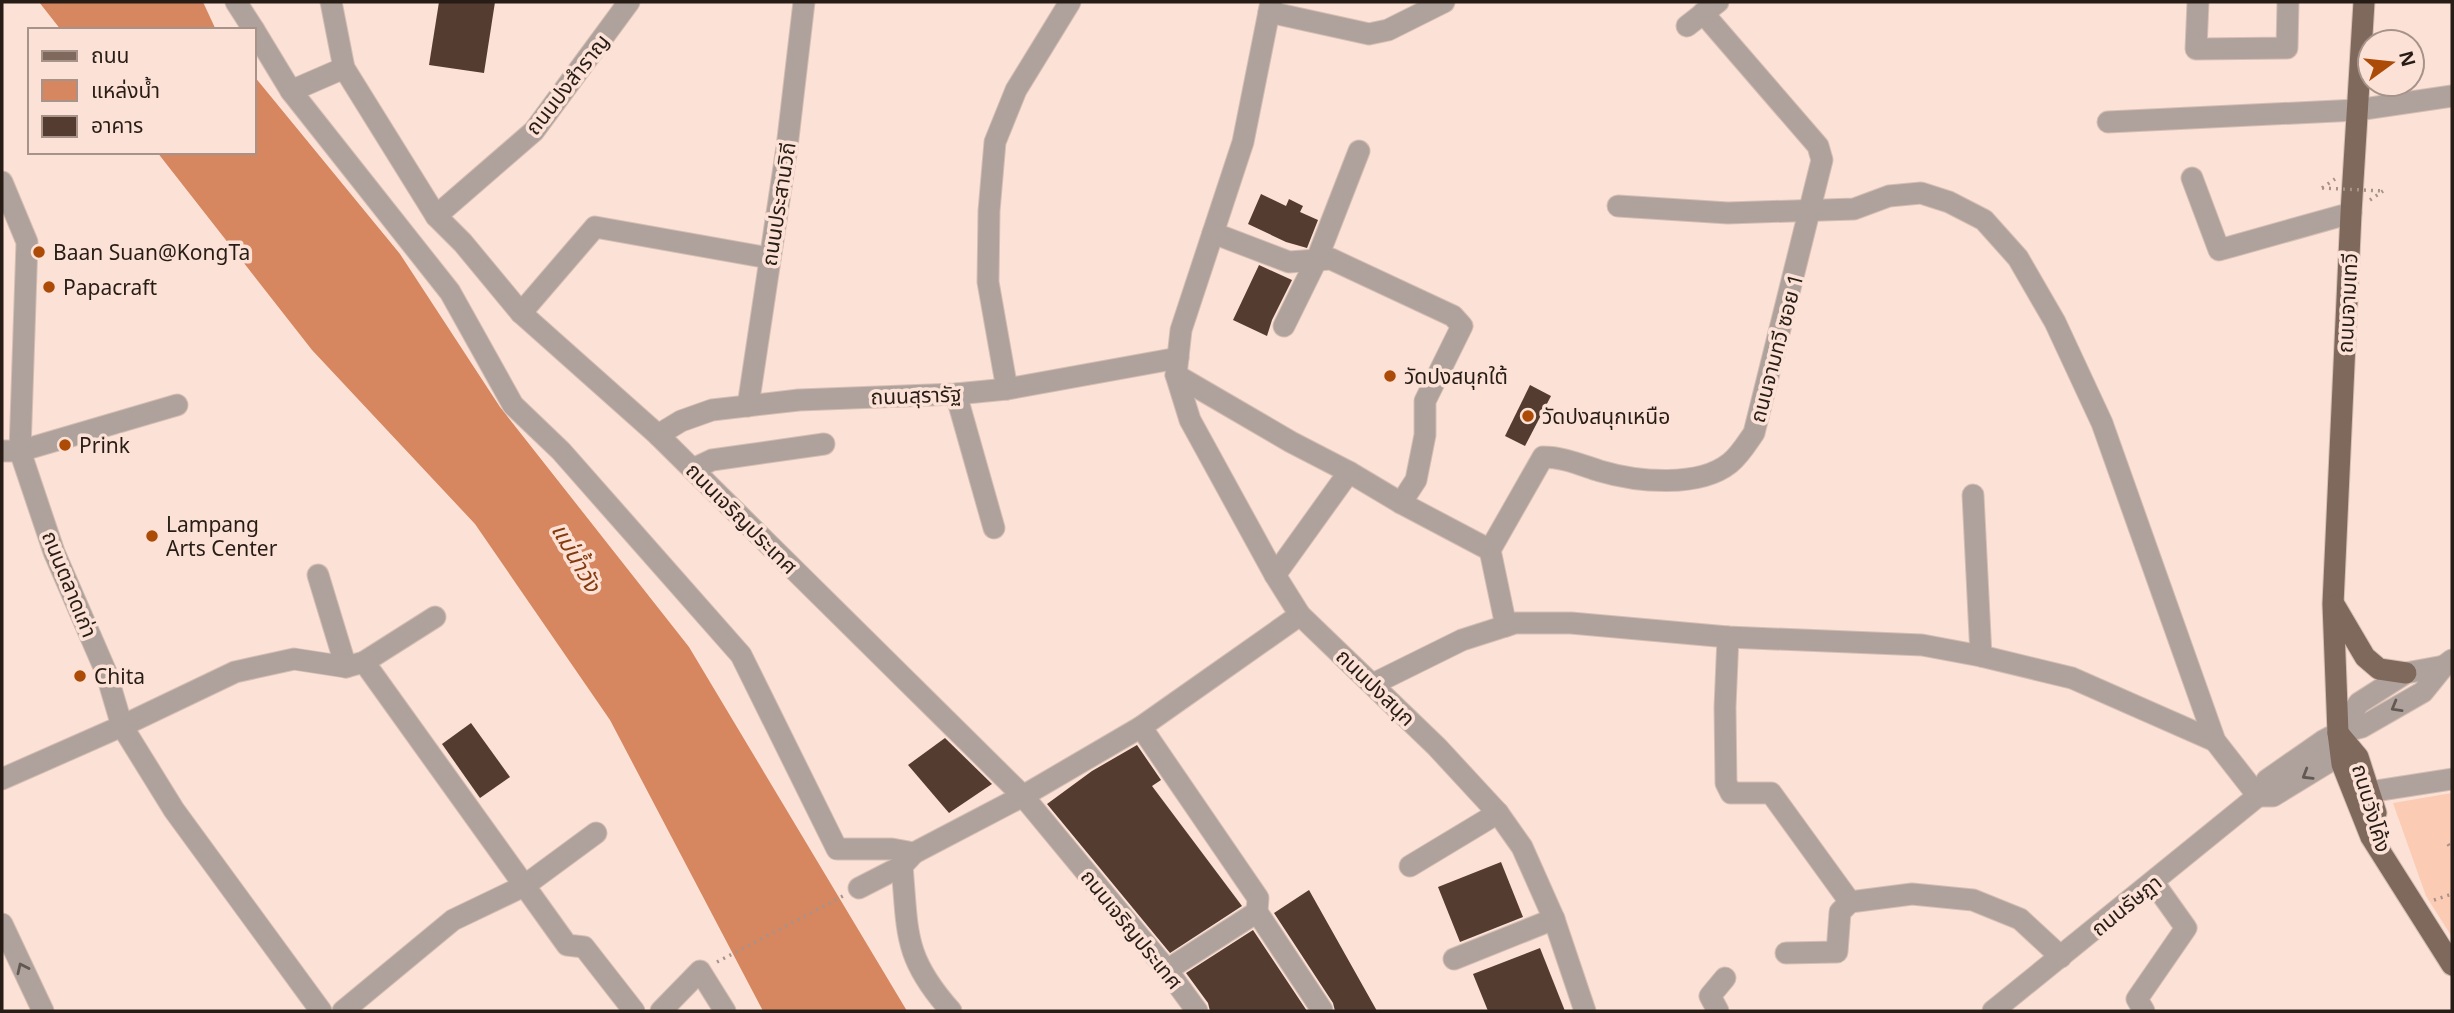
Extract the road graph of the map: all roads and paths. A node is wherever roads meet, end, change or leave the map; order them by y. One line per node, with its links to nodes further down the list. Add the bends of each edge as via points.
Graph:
1 (236, 2): 12 (street)
2 (331, 2): 14 (street, ถนนเจริญประเทศ)
3 (629, 2): 27 (street, ถนนปงสำราญ, via 534,131)
4 (804, 2): 29 (street, ถนนประสานวิถี)
5 (1070, 2): 34 (street, via 1016,90 995,142 988,282)
6 (1444, 2): 10 (street, via 1388,30 1369,34)
7 (2198, 2): 8 (street, via 2196,48 2287,48)
8 (2288, 2)
9 (2364, 2): 17 (main road, ถนนจามเทวี)
10 (1270, 7): 28 (street, via 1242,142)
11 (1702, 14): 25 (street, ถนนจามทวี ซอย 1, via 1818,146 1822,160)
12 (253, 28)
13 (256, 33): 15 (street)
14 (344, 68): 15 (street); 27 (street, ถนนเจริญประเทศ)
15 (291, 91): 72 (street, via 450,292 513,405 561,451 741,655 836,849 892,849)
16 (2452, 96): 17 (street)
17 (2357, 110): 18 (street); 26 (main road, ถนนจามเทวี)
18 (2108, 122)
19 (1359, 151): 30 (street)
20 (2192, 178): 26 (street, via 2219,250)
21 (2, 182): 40 (street, ถนนตลาดเก่า, via 27,242)
22 (2322, 188): 23 (path, bridge)
23 (2383, 191)
24 (1618, 206): 25 (street, via 1728,213)
25 (1812, 211): 46 (street, ถนนจามทวี ซอย 1, via 1754,433 1730,463 1704,477 1662,481 1543,457); 62 (street, via 1854,209 1889,196 1921,193 1984,220 2018,258 2055,322 2102,423)
26 (2351, 213): 49 (main road, ถนนจามเทวี)
27 (436, 216): 31 (street, ถนนเจริญประเทศ)
28 (1213, 233): 30 (street, via 1289,262); 33 (street, via 1181,330)
29 (769, 258): 31 (street, via 595,227); 37 (street, ถนนประสานวิถี)
30 (1317, 260): 32 (street); 44 (street, via 1331,259 1453,316 1462,326 1424,401 1416,480)
31 (521, 313): 38 (street, ถนนเจริญประเทศ)
32 (1284, 327)
33 (1177, 366): 34 (street, ถนนสุรารัฐ); 42 (street, via 1296,434); 48 (street, ถนนปงสนุก, via 1191,420)
34 (1007, 389): 35 (street, ถนนสุรารัฐ)
35 (956, 394): 37 (street, ถนนสุรารัฐ); 45 (street)
36 (177, 405): 40 (street)
37 (748, 406): 38 (street, ถนนสุรารัฐ, via 712,410)
38 (658, 435): 41 (street, ถนนเจริญประเทศ)
39 (824, 444): 41 (street, via 712,460)
40 (11, 451): 59 (street, ถนนตลาดเก่า, via 106,672)
41 (693, 468): 66 (street, ถนนเจริญประเทศ)
42 (1349, 472): 44 (street); 48 (street)
43 (1973, 495): 54 (street)
44 (1401, 503): 46 (street)
45 (994, 528)
46 (1490, 550): 52 (street)
47 (318, 575): 56 (street)
48 (1275, 575): 50 (street, ถนนปงสนุก)
49 (2333, 604): 57 (main road, via 2365,657 2379,669); 61 (main road, ถนนจามเทวี)
50 (1300, 615): 58 (street, ถนนปงสนุก); 60 (street)
51 (435, 617): 56 (street)
52 (1506, 626): 53 (street, via 1571,623); 58 (street, via 1462,640)
53 (1728, 637): 54 (street, via 1922,645); 78 (street, via 1726,783 1731,793 1771,793)
54 (1982, 656): 62 (street, via 2072,678)
55 (2448, 663): 57 (street); 61 (street, one-way to 61, via 2423,692 2362,727)
56 (355, 664): 59 (street, via 294,659 235,672); 76 (street)
57 (2406, 673): 61 (street, via 2359,703)
58 (1373, 684): 68 (street, ถนนปงสนุก)
59 (122, 726): 63 (street); 92 (street, ถนนตลาดเก่า, via 174,810)
60 (1141, 727): 66 (street); 79 (street, via 1258,898)
61 (2338, 733): 65 (main road, ถนนวังโค้ง, via 2358,758); 67 (street, ถนนรัษฎา, via 2267,780); 74 (main road, ถนนวังโค้ง, via 2342,764 2371,837)
62 (2215, 741): 67 (street)
63 (2, 779)
64 (2452, 779): 65 (street)
65 (2369, 792): 74 (main road, ถนนวังโค้ง, via 2384,836)
66 (1023, 796): 72 (street); 86 (street, ถนนเจริญประเทศ)
67 (2258, 796): 75 (street, ถนนรัษฎา)
68 (1499, 813): 73 (street); 80 (street, ถนนปงสนุก, via 1522,847)
69 (596, 833): 76 (street)
70 (2448, 844): 71 (path)
71 (2452, 850)
72 (908, 860): 77 (street); 97 (street, via 907,935 916,963)
73 (1410, 866)
74 (2388, 866): 85 (main road, ถนนวังโค้ง)
75 (2154, 883): 83 (street, ถนนรัษฎา); 89 (street, via 2186,928)
76 (524, 886): 93 (street, via 453,920); 94 (street, via 567,945 584,947)
77 (859, 888): 87 (path)
78 (1850, 902): 82 (street, via 1840,912 1837,952); 83 (street, via 1912,894 1973,900 2020,919)
79 (1257, 912): 86 (street); 90 (street)
80 (1554, 919): 84 (street); 99 (street, ถนนปงสนุก)
81 (2, 924): 91 (street, one-way to 81)
82 (1786, 953)
83 (2061, 957): 101 (street, ถนนรัษฎา)
84 (1454, 959)
85 (2452, 965)
86 (1167, 970): 98 (street, ถนนเจริญประเทศ)
87 (700, 971): 95 (street); 96 (street)
88 (1725, 978): 100 (street, via 1710,996)
89 (2137, 1007)
90 (1322, 1010)
91 (43, 1011)
92 (321, 1011)
93 (343, 1011)
94 (634, 1011)
95 (661, 1011)
96 (724, 1011)
97 (951, 1011)
98 (1197, 1011)
99 (1585, 1011)
100 (1718, 1011)
101 (1993, 1011)

